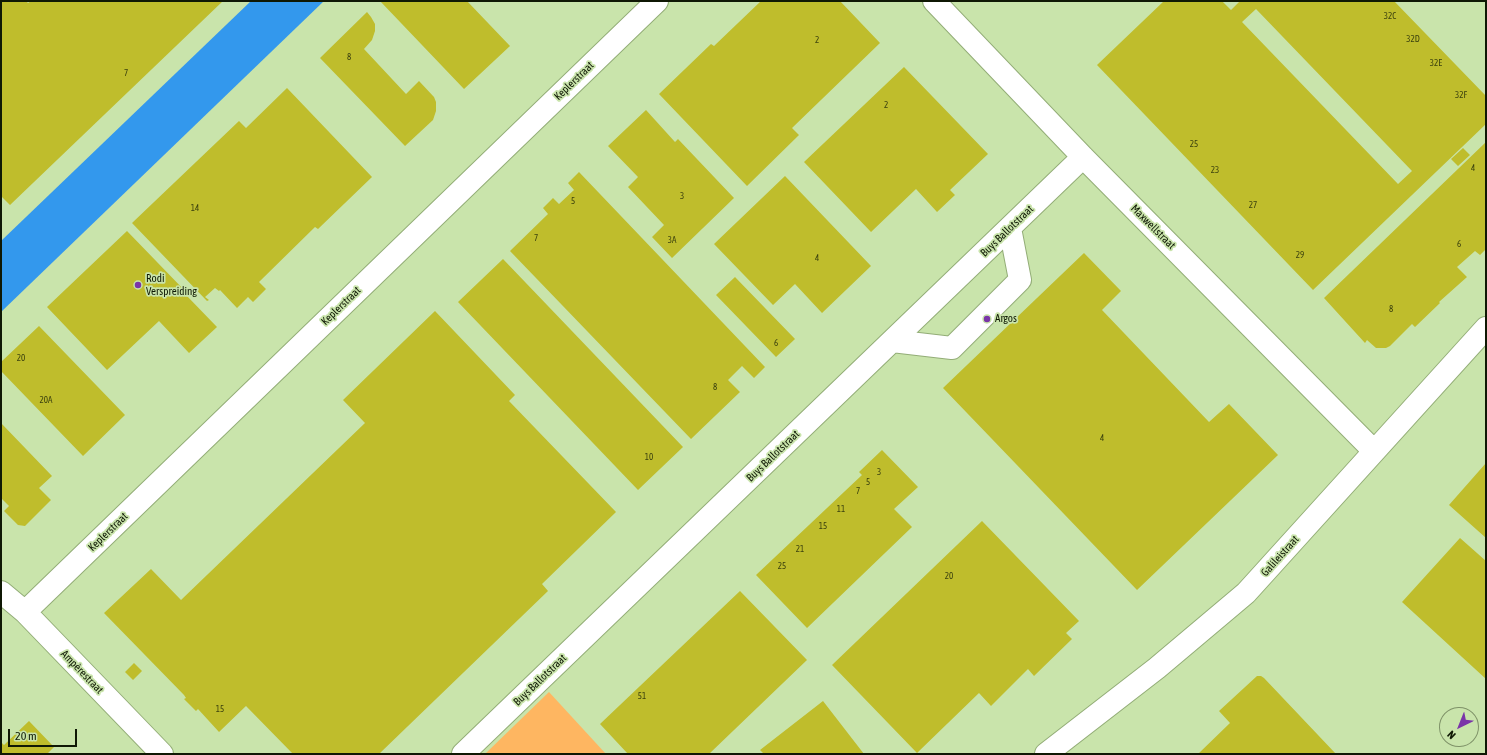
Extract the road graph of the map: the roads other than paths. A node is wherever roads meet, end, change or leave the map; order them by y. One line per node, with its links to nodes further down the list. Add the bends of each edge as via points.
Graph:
1 (657, 1): 9 (street, Keplerstraat)
2 (934, 1): 3 (street, Maxwellstraat)
3 (1083, 157): 4 (street, Buys Ballotstraat); 7 (street, Maxwellstraat)
4 (1010, 228): 6 (street, Buys Ballotstraat); 6 (street, via 1020,280 952,348)
5 (1486, 328): 7 (street, Galileistraat)
6 (892, 341): 11 (street, Buys Ballotstraat)
7 (1374, 451): 12 (street, Galileistraat, via 1246,593)
8 (1, 592): 9 (street, Ampèrestraat)
9 (25, 612): 10 (street, Ampèrestraat)
10 (162, 754)
11 (463, 754)
12 (1046, 754)

